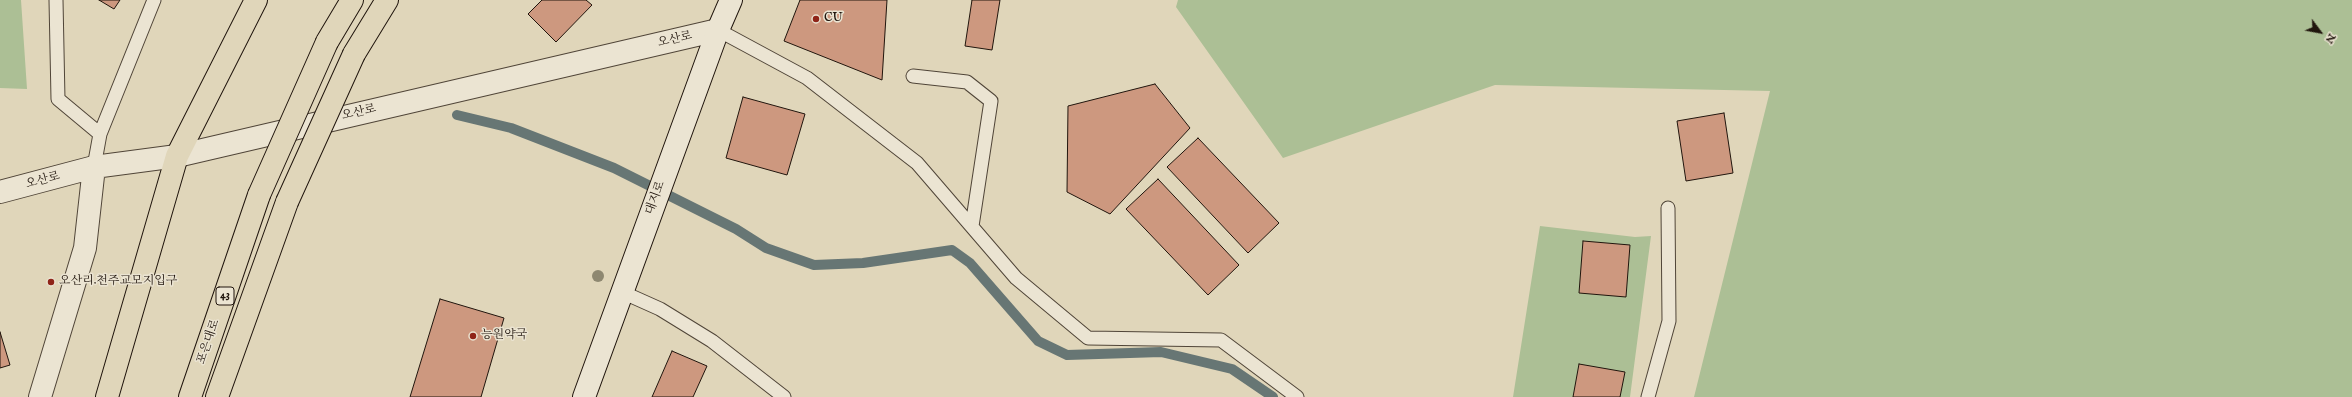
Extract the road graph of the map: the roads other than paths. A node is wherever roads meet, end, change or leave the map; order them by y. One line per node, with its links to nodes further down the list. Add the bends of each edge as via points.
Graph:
1 (56, 0): 9 (lane, via 58,99)
2 (154, 0): 9 (lane)
3 (256, 0): 10 (highway)
4 (352, 0): 18 (highway, 포은대로 / 43, bridge, via 327,42 260,196)
5 (387, 0): 19 (highway, 포은대로 / 43, bridge, via 354,54 287,202)
6 (731, 0): 7 (street, 대지로)
7 (718, 30): 10 (street, 오산로); 14 (lane, via 807,78 917,163); 15 (street, 대지로)
8 (914, 76): 14 (lane, via 967,82 991,101)
9 (100, 134): 11 (lane)
10 (177, 156): 11 (street, 오산로); 17 (highway)
11 (94, 167): 12 (street, 오산로); 16 (street, via 85,248)
12 (0, 192)
13 (1668, 208): 23 (lane, via 1669,321)
14 (972, 226): 22 (lane, via 1016,278 1088,338 1221,340)
15 (622, 292): 20 (street, 대지로); 21 (lane, via 660,309 712,341)
16 (40, 397)
17 (107, 397)
18 (190, 397)
19 (217, 397)
20 (584, 397)
21 (784, 397)
22 (1297, 397)
23 (1648, 397)

